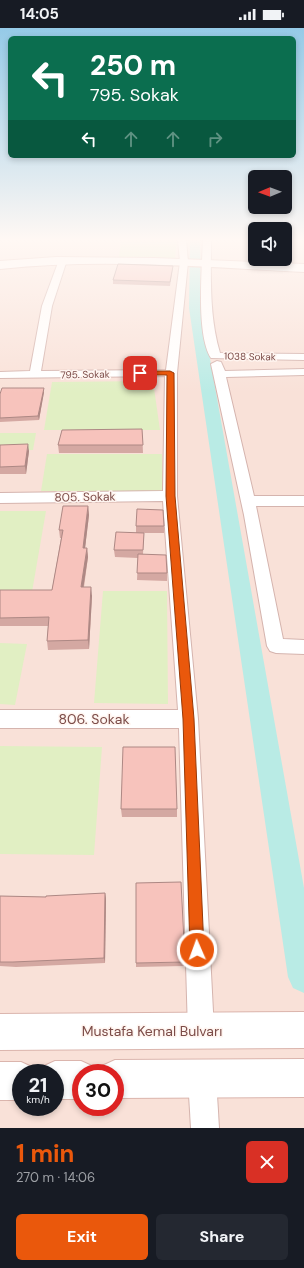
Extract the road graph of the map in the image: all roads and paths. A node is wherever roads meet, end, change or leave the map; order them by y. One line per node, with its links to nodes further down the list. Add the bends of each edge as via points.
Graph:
1 (52, 290): 10 (street, via 47,306)
2 (180, 290): 7 (street)
3 (206, 290): 4 (street, 1038 Sokak, via 208,330)
4 (215, 356): 5 (street, 1038 Sokak); 8 (street)
5 (304, 357)
6 (304, 372): 8 (street)
7 (170, 373): 10 (street, 795. Sokak); 11 (street)
8 (220, 374): 13 (street)
9 (0, 375): 10 (street, 795. Sokak)
10 (35, 375)
11 (170, 496): 12 (street, 805. Sokak); 17 (street)
12 (0, 498)
13 (249, 501): 14 (street); 15 (street, via 276,646)
14 (304, 501)
15 (304, 647)
16 (0, 719): 17 (street, 806. Sokak)
17 (188, 719): 19 (street)
18 (302, 1030): 19 (street, Mustafa Kemal Bulvarı)
19 (201, 1031): 20 (street, Mustafa Kemal Bulvarı)
20 (0, 1032)
21 (202, 1078): 22 (street); 23 (street); 26 (street)
22 (303, 1078)
23 (124, 1079)
24 (0, 1081): 25 (street)
25 (12, 1081)
26 (205, 1128)

